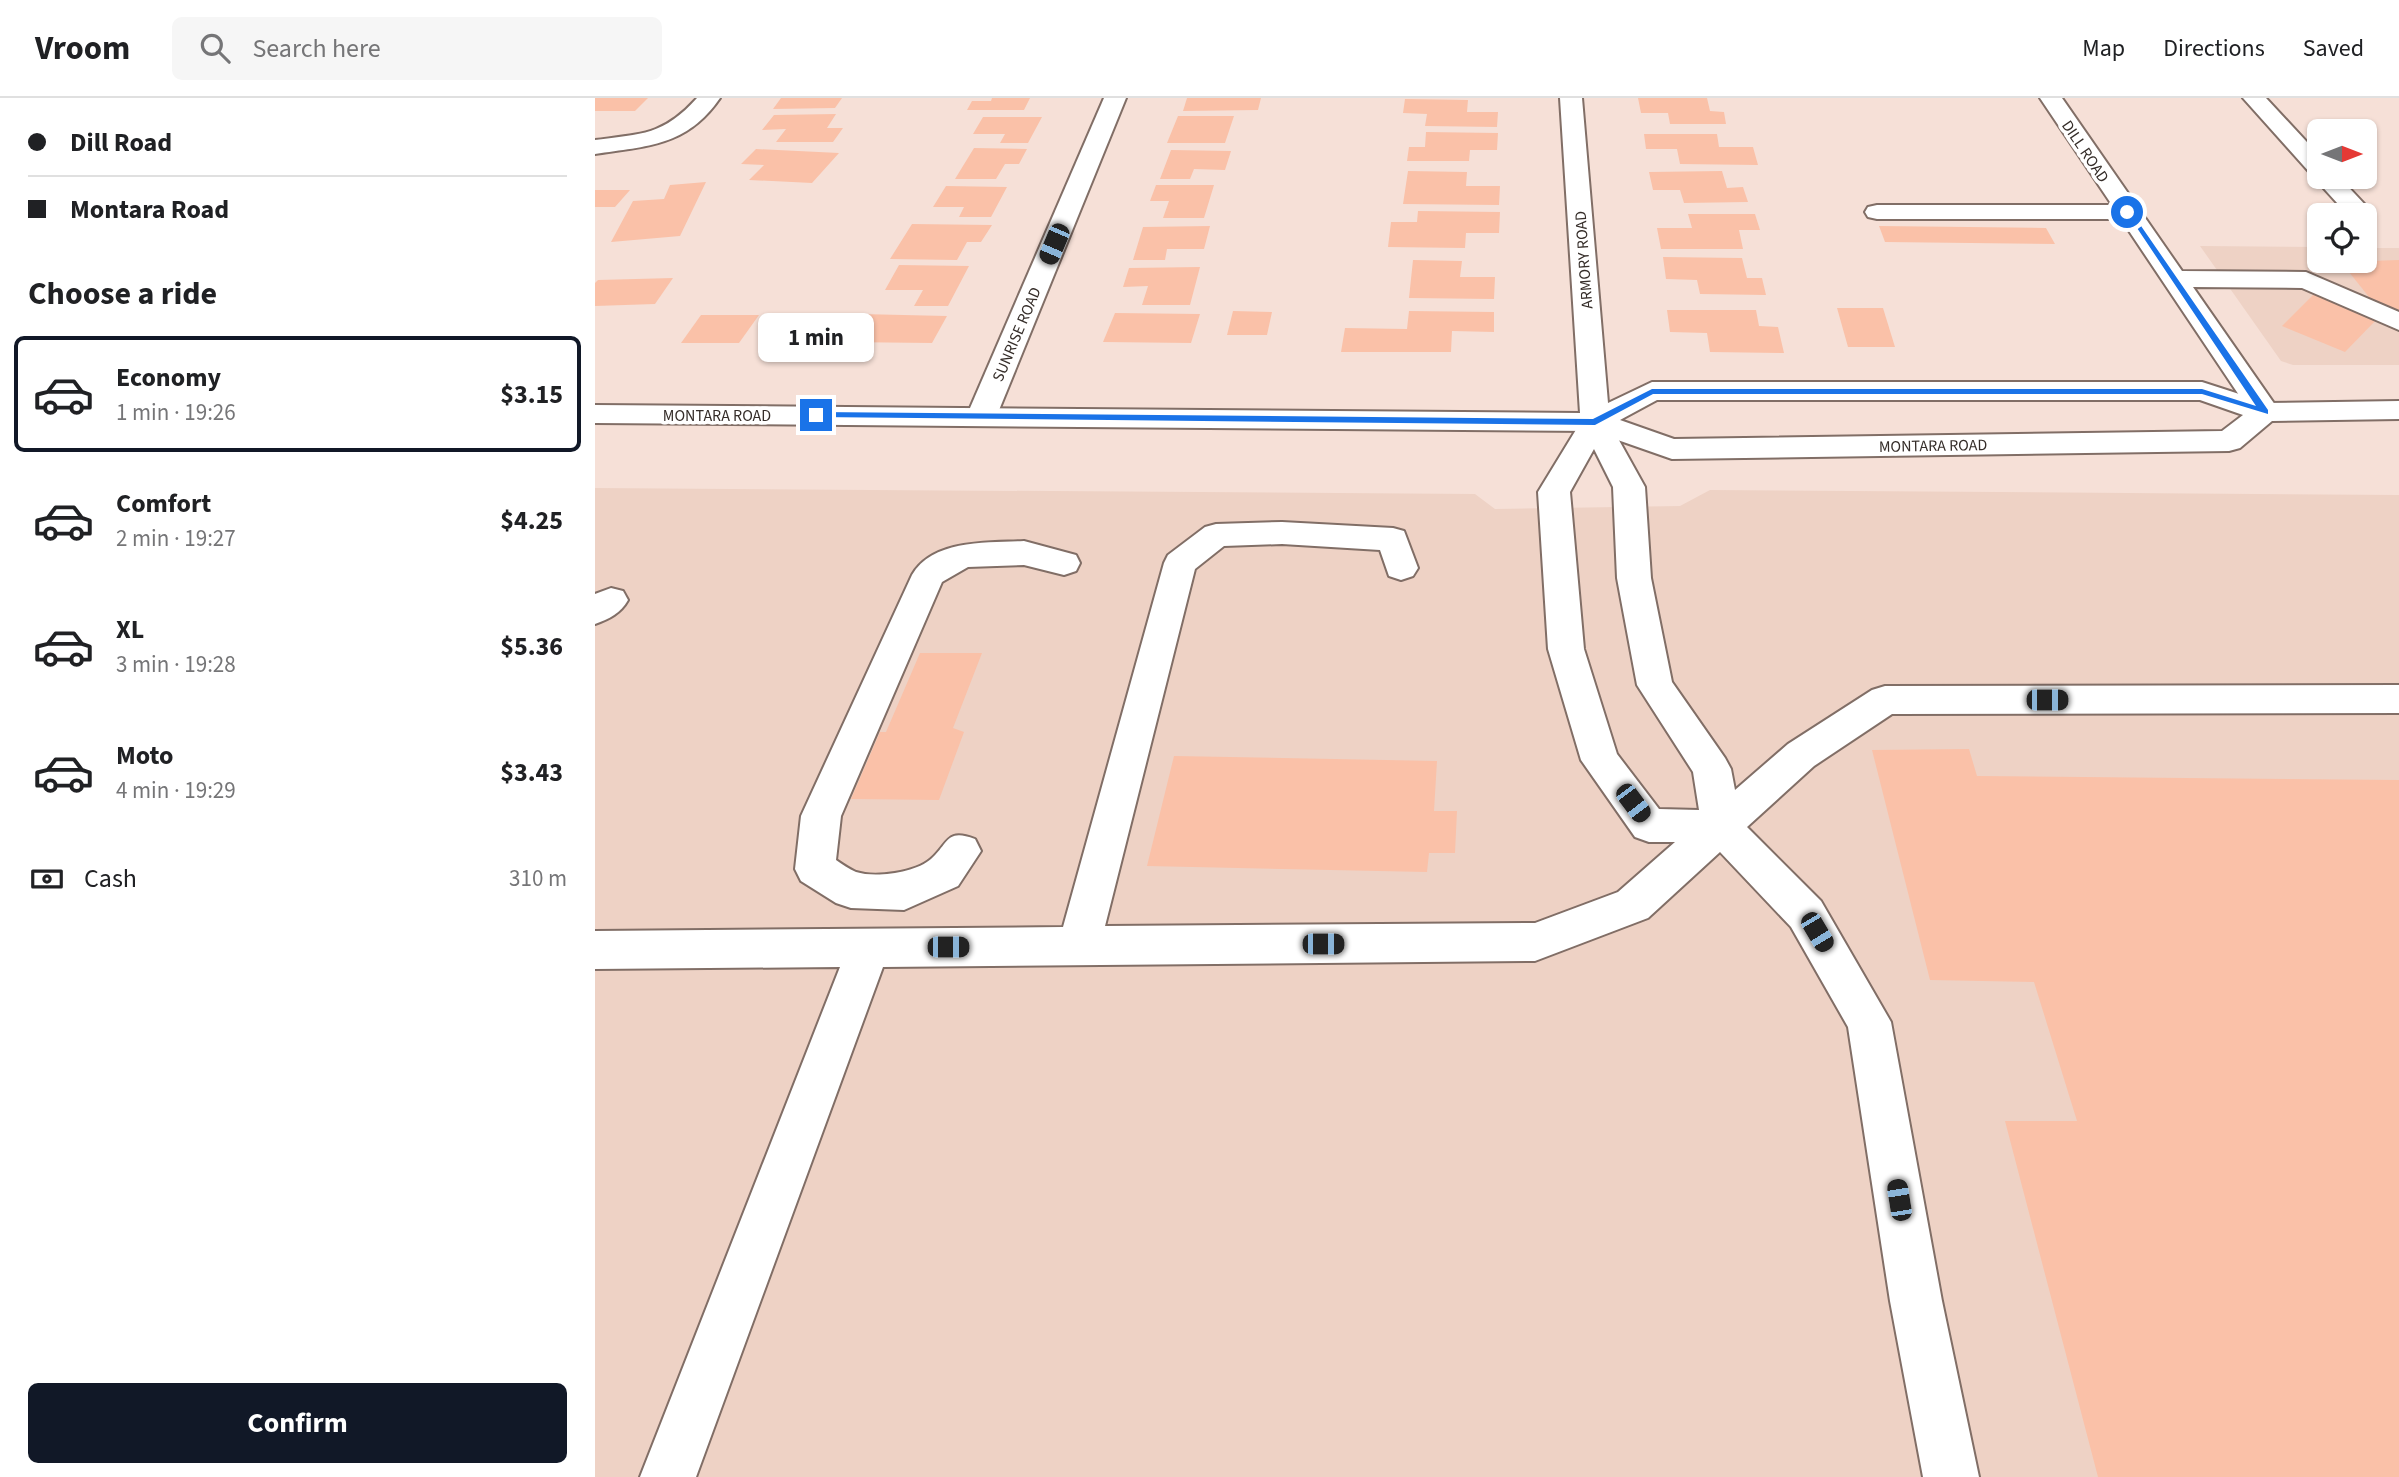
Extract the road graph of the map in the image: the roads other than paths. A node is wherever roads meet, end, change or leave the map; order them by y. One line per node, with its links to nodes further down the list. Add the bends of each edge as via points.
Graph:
1 (709, 98): 6 (main road, via 687,123 652,139)
2 (1115, 98): 17 (main road, SUNRISE ROAD)
3 (1571, 98): 18 (main road, ARMORY ROAD)
4 (2050, 98): 11 (main road, DILL ROAD)
5 (2254, 98): 7 (main road)
6 (595, 147)
7 (2307, 156)
8 (2337, 189): 9 (main road)
9 (2350, 203)
10 (1877, 212): 11 (main road)
11 (2127, 212): 12 (main road, DILL ROAD)
12 (2173, 278): 13 (main road, via 2307,280); 15 (main road, DILL ROAD)
13 (2399, 321)
14 (2399, 410): 15 (main road, MONTARA ROAD)
15 (2265, 412): 18 (main road, MONTARA ROAD, via 2202,391 1652,391); 18 (main road, MONTARA ROAD, via 2229,441 1672,449)
16 (595, 414): 17 (main road, MONTARA ROAD)
17 (982, 415): 18 (main road, MONTARA ROAD)
18 (1595, 422): 22 (main road, via 1629,488 1634,578 1655,685 1712,769); 22 (main road, via 1554,492 1566,649 1600,760 1649,825)
19 (1064, 563): 23 (main road, via 1024,553 961,556 929,575 821,816 815,869 851,890 904,892 944,873)
20 (1401, 568): 25 (main road, via 1393,539 1282,533 1216,535 1180,563)
21 (2399, 699): 22 (main road, via 1885,700 1801,755)
22 (1721, 827): 25 (main road, via 1633,905 1535,942); 28 (main road, via 1806,914 1869,1021)
23 (961, 850)
24 (869, 947): 25 (main road); 26 (main road); 27 (main road)
25 (1079, 947)
26 (595, 950)
27 (668, 1477)
28 (1951, 1477)

